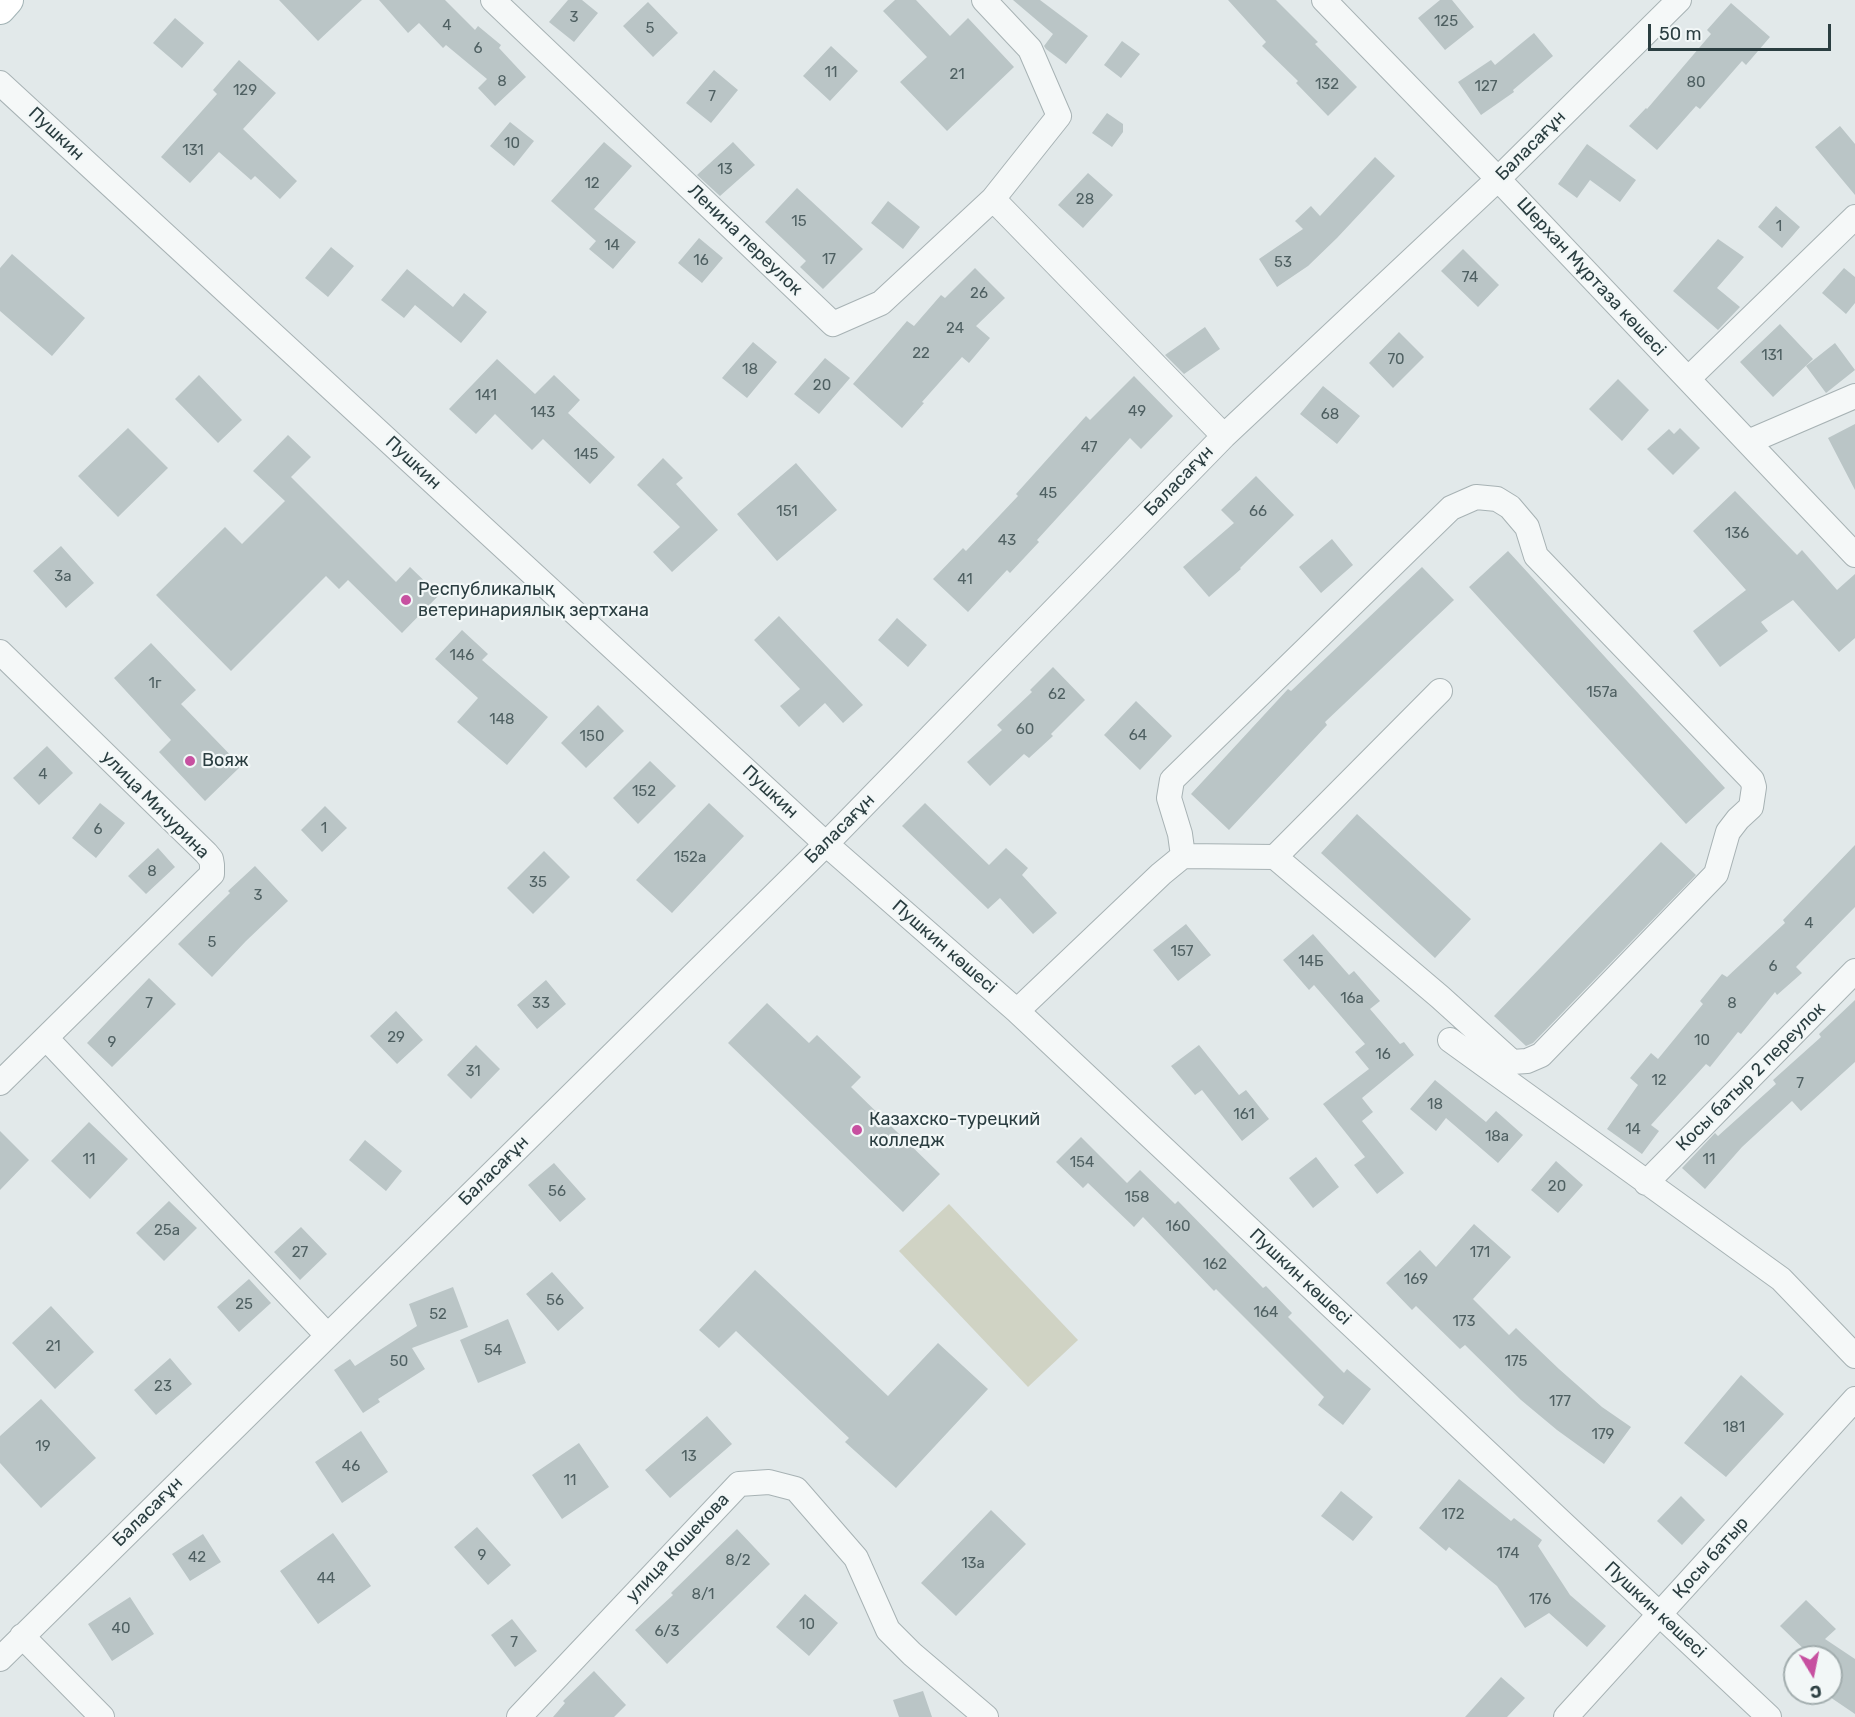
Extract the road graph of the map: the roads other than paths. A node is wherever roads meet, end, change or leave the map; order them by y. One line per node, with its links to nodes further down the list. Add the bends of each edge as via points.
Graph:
1 (8, 0): 6 (main road)
2 (984, 0): 9 (street, Ленина переулок, via 1030,49 1059,116)
3 (1324, 0): 8 (street, Шерхан Мұртаза көшесі)
4 (1680, 0): 8 (street, Баласағұн)
5 (508, 5): 9 (street, Ленина переулок, via 833,324 881,303)
6 (0, 9)
7 (0, 83): 18 (street, Пушкин)
8 (1498, 179): 11 (street, Шерхан Мұртаза көшесі); 13 (street, Баласағұн)
9 (993, 199): 13 (street)
10 (1855, 217): 11 (street)
11 (1688, 379): 14 (street, Шерхан Мұртаза көшесі)
12 (1855, 396): 14 (street)
13 (1224, 436): 18 (street, Баласағұн)
14 (1748, 442): 15 (street, Шерхан Мұртаза көшесі)
15 (1855, 555)
16 (0, 652): 23 (street, улица Мичурина, via 206,853 212,865 212,874)
17 (1440, 691): 20 (street)
18 (826, 844): 22 (street, Пушкин көшесі); 27 (street, Баласағұн)
19 (1183, 856): 20 (street); 20 (street, via 1168,798 1172,780 1451,508 1476,497 1497,499 1510,507 1527,527 1536,556 1752,780 1754,788 1751,807 1728,832 1716,874 1541,1055 1527,1061 1512,1062); 22 (street)
20 (1275, 856)
21 (1855, 971): 26 (street, Косы батыр 2 переулок)
22 (1017, 1011): 30 (street, Пушкин көшесі)
23 (46, 1038): 25 (street, улица Мичурина); 27 (street)
24 (1450, 1040): 26 (street)
25 (0, 1083)
26 (1646, 1183): 28 (street, via 1781,1279)
27 (327, 1335): 31 (street, Баласағұн)
28 (1855, 1356)
29 (1855, 1399): 30 (street, Қосы батыр)
30 (1659, 1614): 36 (street, Қосы батыр); 37 (street, Пушкин көшесі)
31 (22, 1636): 32 (street, Баласағұн); 33 (street)
32 (0, 1659)
33 (102, 1717)
34 (519, 1717): 35 (street, улица Кошекова, via 739,1484 770,1482 796,1489 856,1558 888,1630)
35 (986, 1717)
36 (1566, 1717)
37 (1769, 1717)

